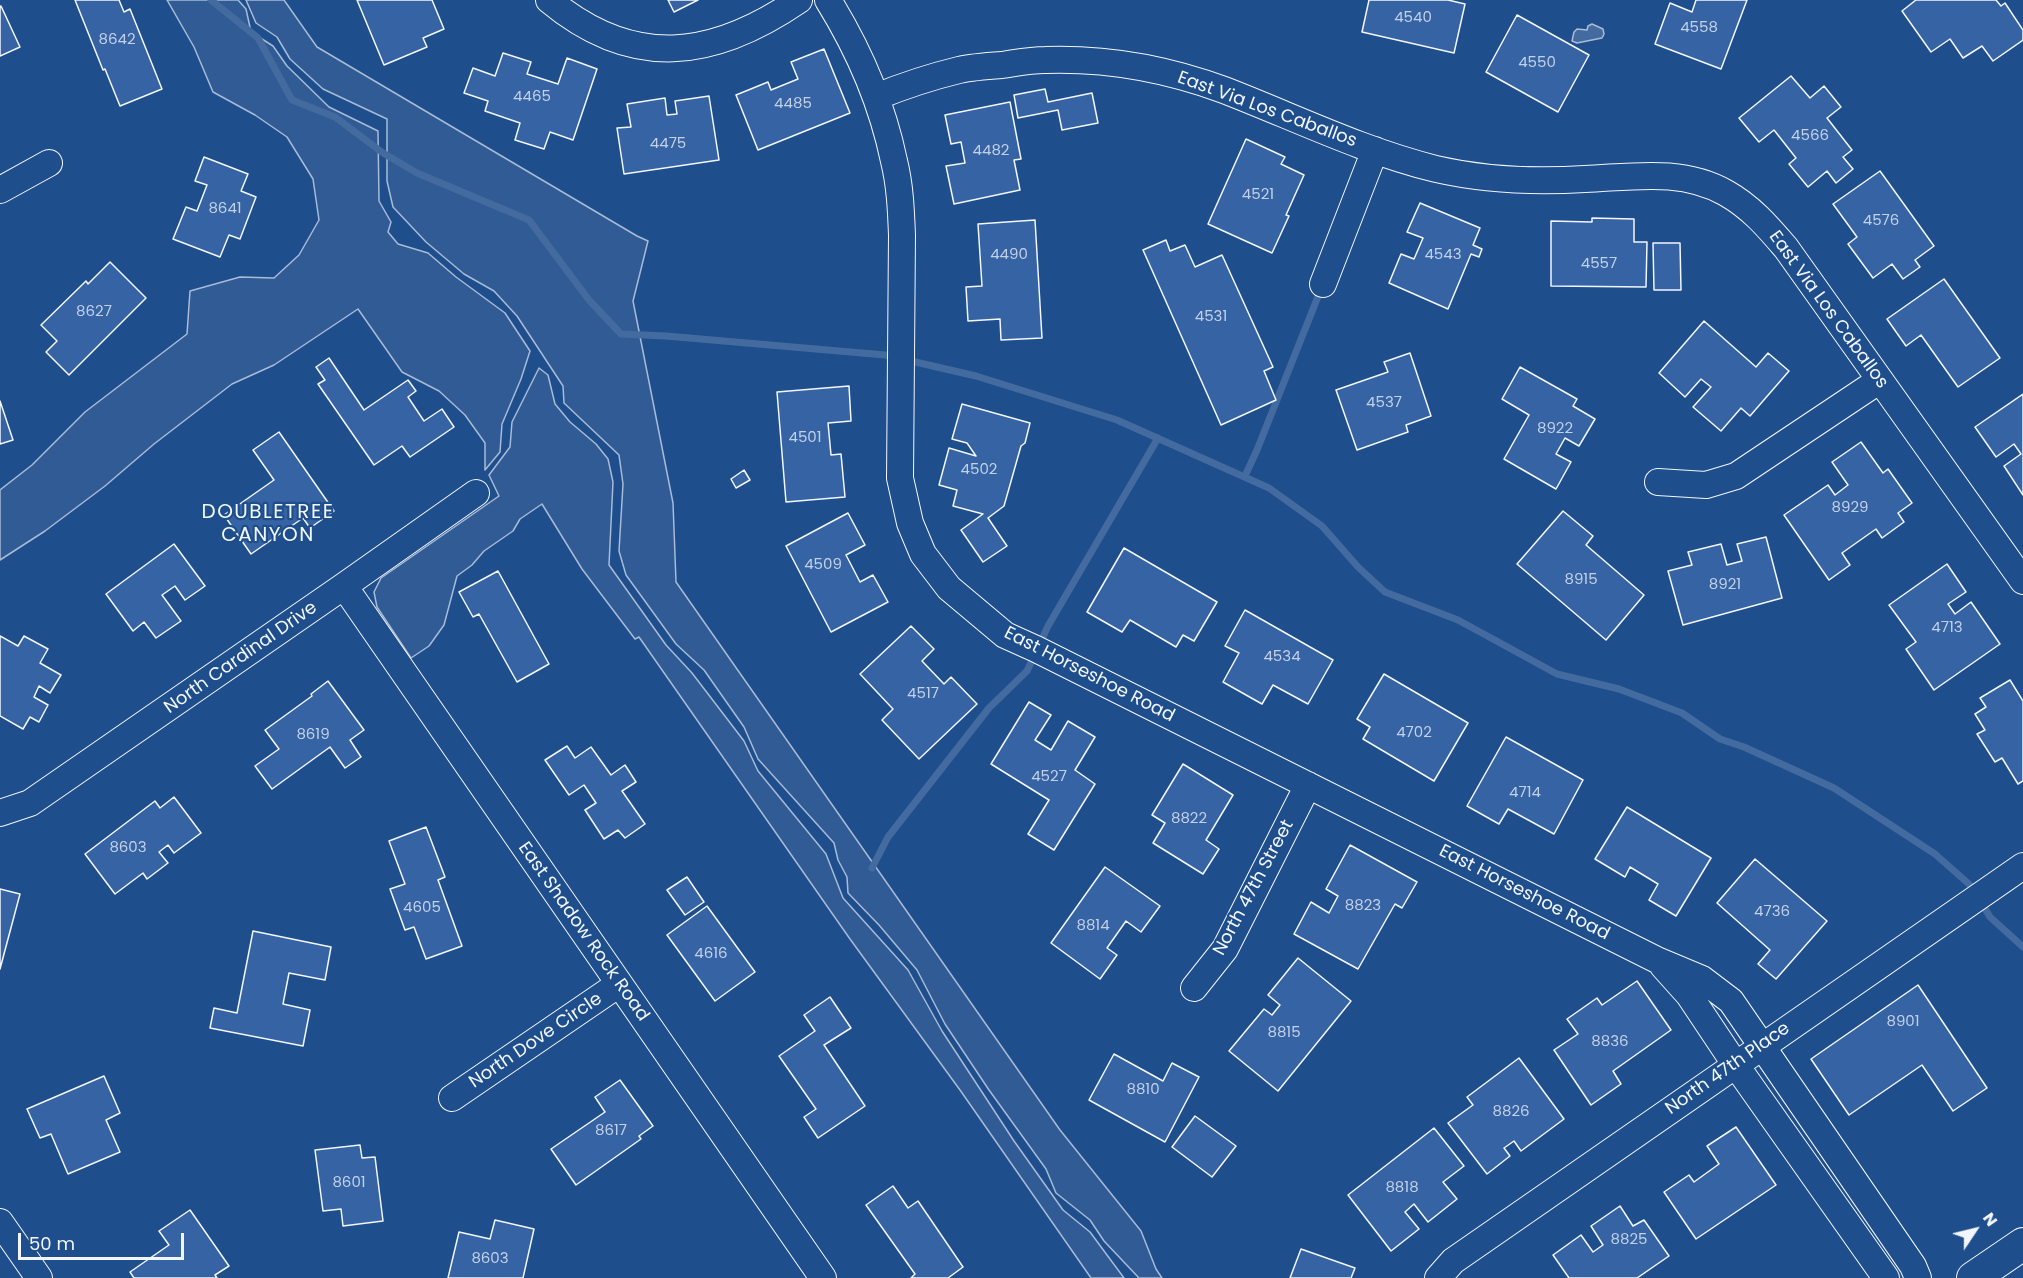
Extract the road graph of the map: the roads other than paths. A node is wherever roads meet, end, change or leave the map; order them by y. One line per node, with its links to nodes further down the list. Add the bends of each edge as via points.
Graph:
1 (549, 0): 2 (street, via 597,33 667,50 739,34)
2 (799, 0)
3 (828, 0): 4 (street, East Horseshoe Road, via 850,36)
4 (876, 97): 5 (street, East Via Los Caballos, via 962,69 1044,60 1101,61 1151,69 1221,89); 14 (street, East Horseshoe Road, via 900,195 900,478 910,523 923,554 949,588 1005,635)
5 (1376, 150): 8 (street, East Via Los Caballos); 9 (street, East Via Los Caballos, via 1437,169 1492,177 1655,175 1678,177 1726,193 1756,214 1786,248)
6 (49, 163): 7 (street)
7 (0, 190)
8 (1323, 284)
9 (1880, 380): 10 (street, via 1736,476 1706,485); 12 (street, East Via Los Caballos)
10 (1658, 482)
11 (476, 493): 13 (street, North Cardinal Drive)
12 (2023, 581)
13 (344, 586): 15 (street, North Cardinal Drive, via 30,803); 18 (street, East Shadow Rock Road)
14 (1308, 785): 17 (street, East Horseshoe Road); 19 (street, North 47th Street, via 1225,949)
15 (0, 813)
16 (2023, 866): 20 (street, North 47th Place)
17 (1659, 961): 20 (street, East Horseshoe Road, via 1702,978 1731,1001); 21 (street, East Horseshoe Road, via 1689,995)
18 (619, 984): 22 (street, North Dove Circle); 28 (street, East Shadow Rock Road)
19 (1194, 988)
20 (1763, 1045): 21 (street, North 47th Place); 23 (street, East Horseshoe Road)
21 (1735, 1064): 24 (street, East Horseshoe Road); 29 (street, North 47th Place, via 1453,1260)
22 (452, 1098)
23 (1841, 1160): 24 (street); 31 (street, East Horseshoe Road)
24 (1815, 1178): 30 (street, East Horseshoe Road)
25 (0, 1222): 27 (street)
26 (2023, 1244): 32 (main road)
27 (39, 1278)
28 (823, 1278)
29 (1438, 1278)
30 (1886, 1278)
31 (1918, 1278)
32 (1973, 1278)

